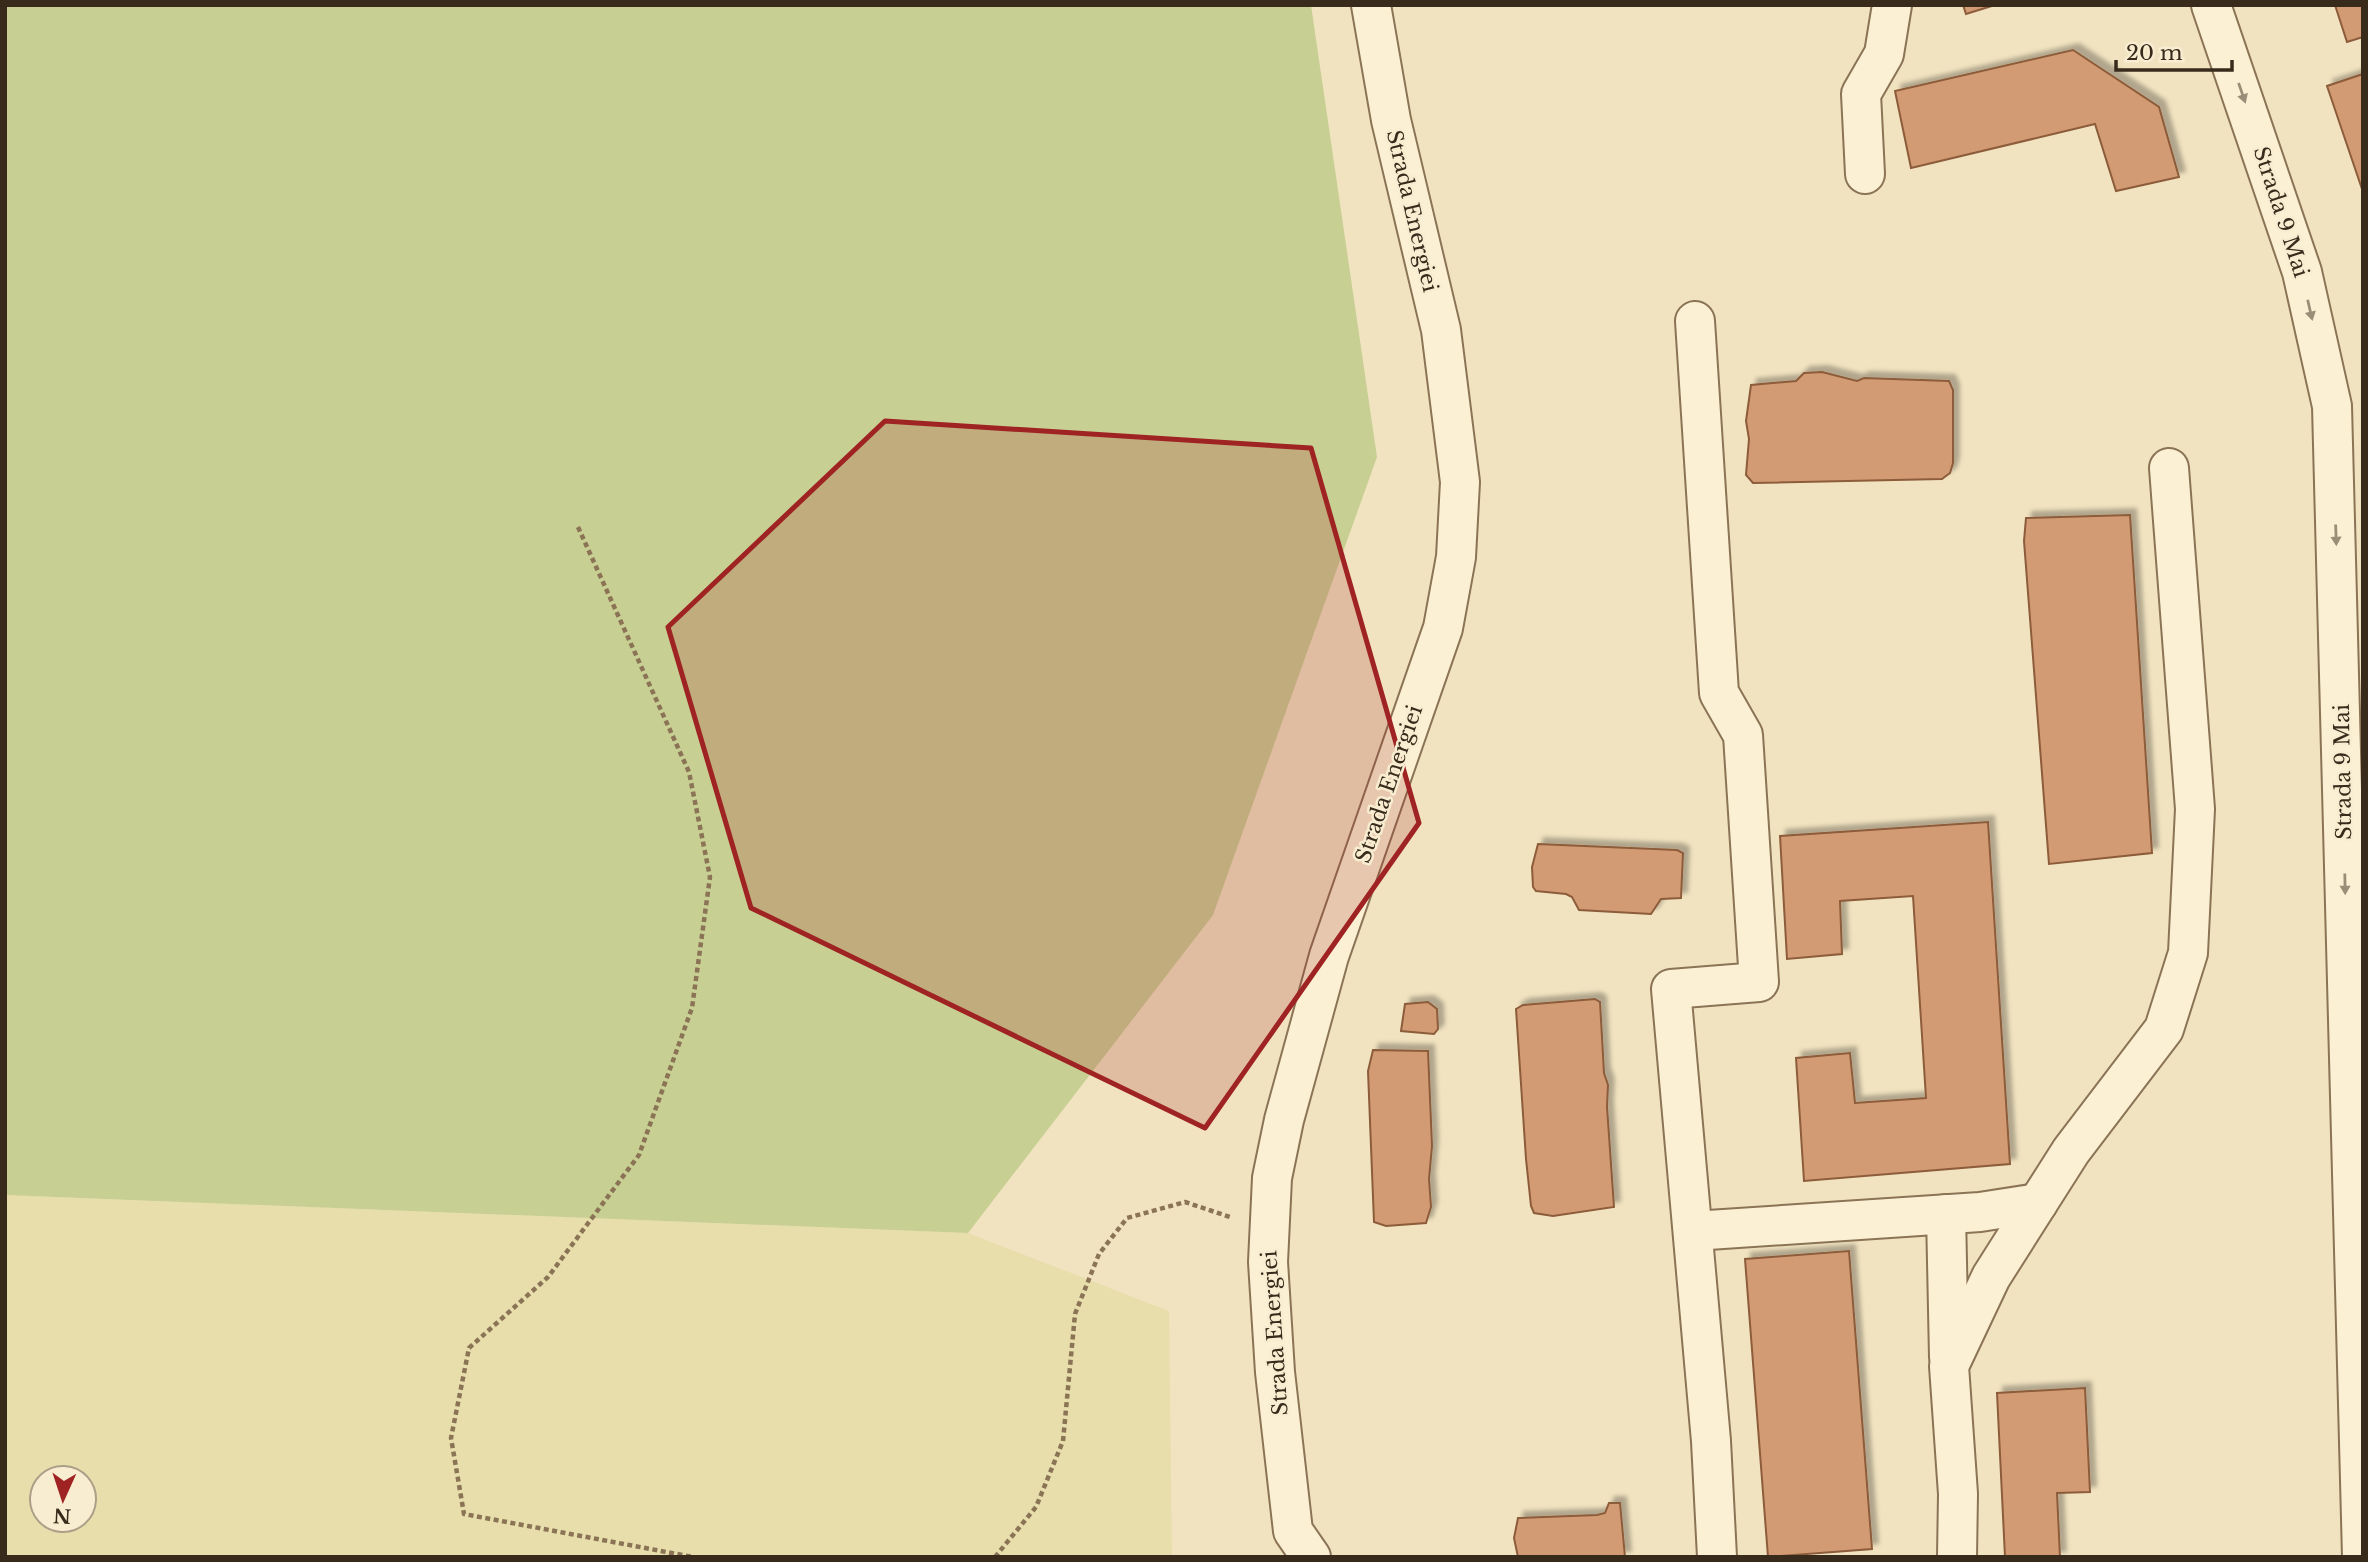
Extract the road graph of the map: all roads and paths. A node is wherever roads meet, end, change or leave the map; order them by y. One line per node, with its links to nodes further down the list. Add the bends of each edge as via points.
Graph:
1 (1371, 5): 11 (street, Strada Energiei, via 1391,120 1441,330 1460,482 1457,557 1443,628 1329,956 1272,1178)
2 (1892, 5): 4 (street, via 1884,54 1861,93)
3 (2211, 5): 18 (street, Strada 9 Mai, one-way to 18, via 2302,272 2332,406)
4 (1865, 174)
5 (1695, 321): 10 (street, via 1719,693 1743,735 1759,982 1671,989)
6 (2169, 468): 8 (street, via 2196,809 2188,953 2164,1029 2071,1151)
7 (578, 527): 14 (path, via 689,772 710,877 692,1008 639,1155 548,1277 469,1348 451,1438 464,1514)
8 (2038, 1203): 9 (street); 12 (street, via 1991,1277)
9 (1946, 1214): 10 (street); 12 (street)
10 (1692, 1231): 16 (street)
11 (1268, 1236): 13 (street, Strada Energiei, via 1275,1373); 15 (path, via 1240,1220 1185,1202 1127,1219 1098,1254 1075,1314 1063,1441 1036,1507)
12 (1950, 1366): 17 (street)
13 (1296, 1548)
14 (693, 1557)
15 (995, 1557)
16 (1717, 1557)
17 (1957, 1557)
18 (2362, 1557)

